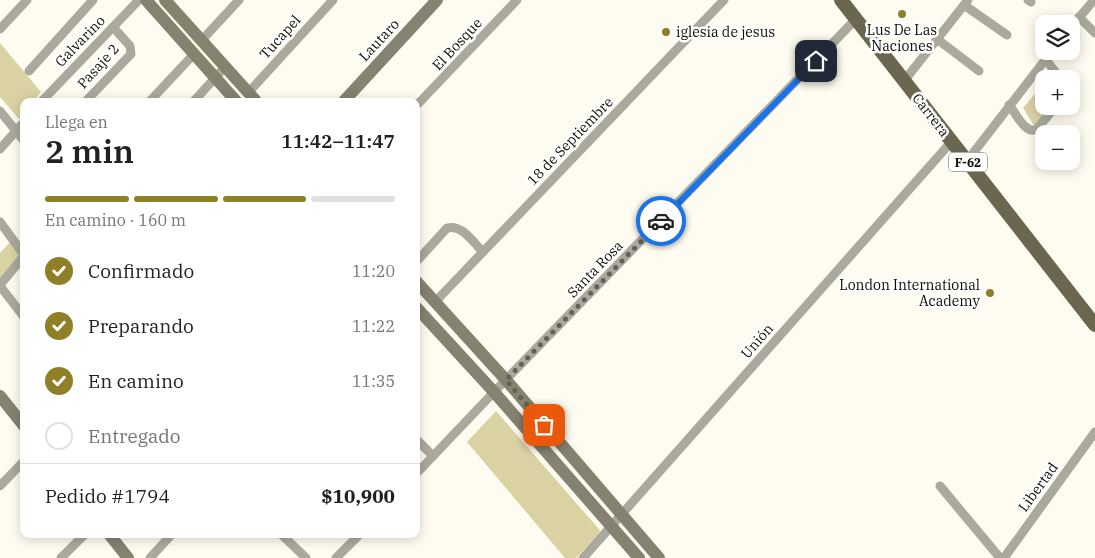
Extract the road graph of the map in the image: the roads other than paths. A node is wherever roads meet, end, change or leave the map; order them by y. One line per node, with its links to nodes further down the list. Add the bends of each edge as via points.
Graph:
1 (27, 0): 18 (street)
2 (93, 0): 27 (street)
3 (139, 0): 17 (street, Galvarino)
4 (146, 0): 23 (street)
5 (165, 0): 22 (street)
6 (239, 0): 22 (street)
7 (333, 0): 31 (street, Tucapel)
8 (437, 0): 37 (street, Lautaro)
9 (517, 0): 38 (street, El Bosque)
10 (724, 0): 50 (street, 18 de Septiembre)
11 (841, 0): 15 (main road, Carrera / F-62)
12 (1093, 0): 14 (street)
13 (966, 3): 20 (street); 21 (street)
14 (1080, 17)
15 (856, 19): 30 (main road, Carrera / F-62); 59 (street, Santa Rosa)
16 (1080, 19): 19 (street)
17 (112, 27): 32 (street, Galvarino); 33 (street, Pasaje 2, via 130,46 130,54)
18 (0, 29)
19 (1095, 33)
20 (1007, 35)
21 (937, 39): 28 (street); 30 (street)
22 (201, 41): 25 (street)
23 (194, 54): 29 (street); 34 (street)
24 (1046, 60): 26 (street); 39 (street)
25 (226, 67): 29 (street); 31 (street)
26 (1054, 70)
27 (29, 71)
28 (979, 71)
29 (215, 78): 35 (street); 36 (street)
30 (904, 81): 45 (main road, Carrera / F-62)
31 (252, 97)
32 (45, 98)
33 (89, 98)
34 (153, 98)
35 (197, 98)
36 (233, 98)
37 (347, 98)
38 (420, 102)
39 (1010, 105): 41 (street, via 1026,129 1033,132); 47 (street)
40 (0, 111): 43 (street)
41 (1048, 115)
42 (20, 126): 43 (street)
43 (16, 130): 44 (street); 46 (street)
44 (20, 136)
45 (952, 141): 47 (main road, Carrera / F-62); 70 (street, Unión)
46 (0, 149)
47 (967, 161): 58 (main road, Carrera / F-62)
48 (0, 222): 49 (street)
49 (20, 250)
50 (483, 252): 51 (street, via 454,226 447,228); 55 (street, 18 de Septiembre)
51 (420, 258)
52 (20, 260): 54 (street)
53 (420, 285): 55 (street)
54 (0, 286): 57 (street)
55 (435, 302): 59 (street)
56 (420, 311): 60 (street)
57 (20, 312)
58 (1095, 325)
59 (506, 380): 60 (street, Santa Rosa); 70 (street)
60 (494, 392): 65 (street, Santa Rosa); 71 (street)
61 (0, 396): 62 (street)
62 (20, 421)
63 (1095, 432): 86 (street, Libertad)
64 (420, 443): 65 (street)
65 (434, 456): 67 (street, Santa Rosa)
66 (20, 465): 68 (street)
67 (420, 470)
68 (0, 486)
69 (940, 486): 85 (street)
70 (622, 515): 71 (street, Unión); 84 (street)
71 (611, 526): 82 (street, Unión); 83 (street)
72 (81, 538): 77 (street)
73 (112, 538): 78 (street)
74 (168, 538): 79 (street)
75 (285, 538): 80 (street)
76 (356, 538): 81 (street)
77 (61, 558)
78 (128, 558)
79 (150, 558)
80 (306, 558)
81 (336, 558)
82 (583, 558)
83 (639, 558)
84 (659, 558)
85 (1000, 558)
86 (1004, 558)

